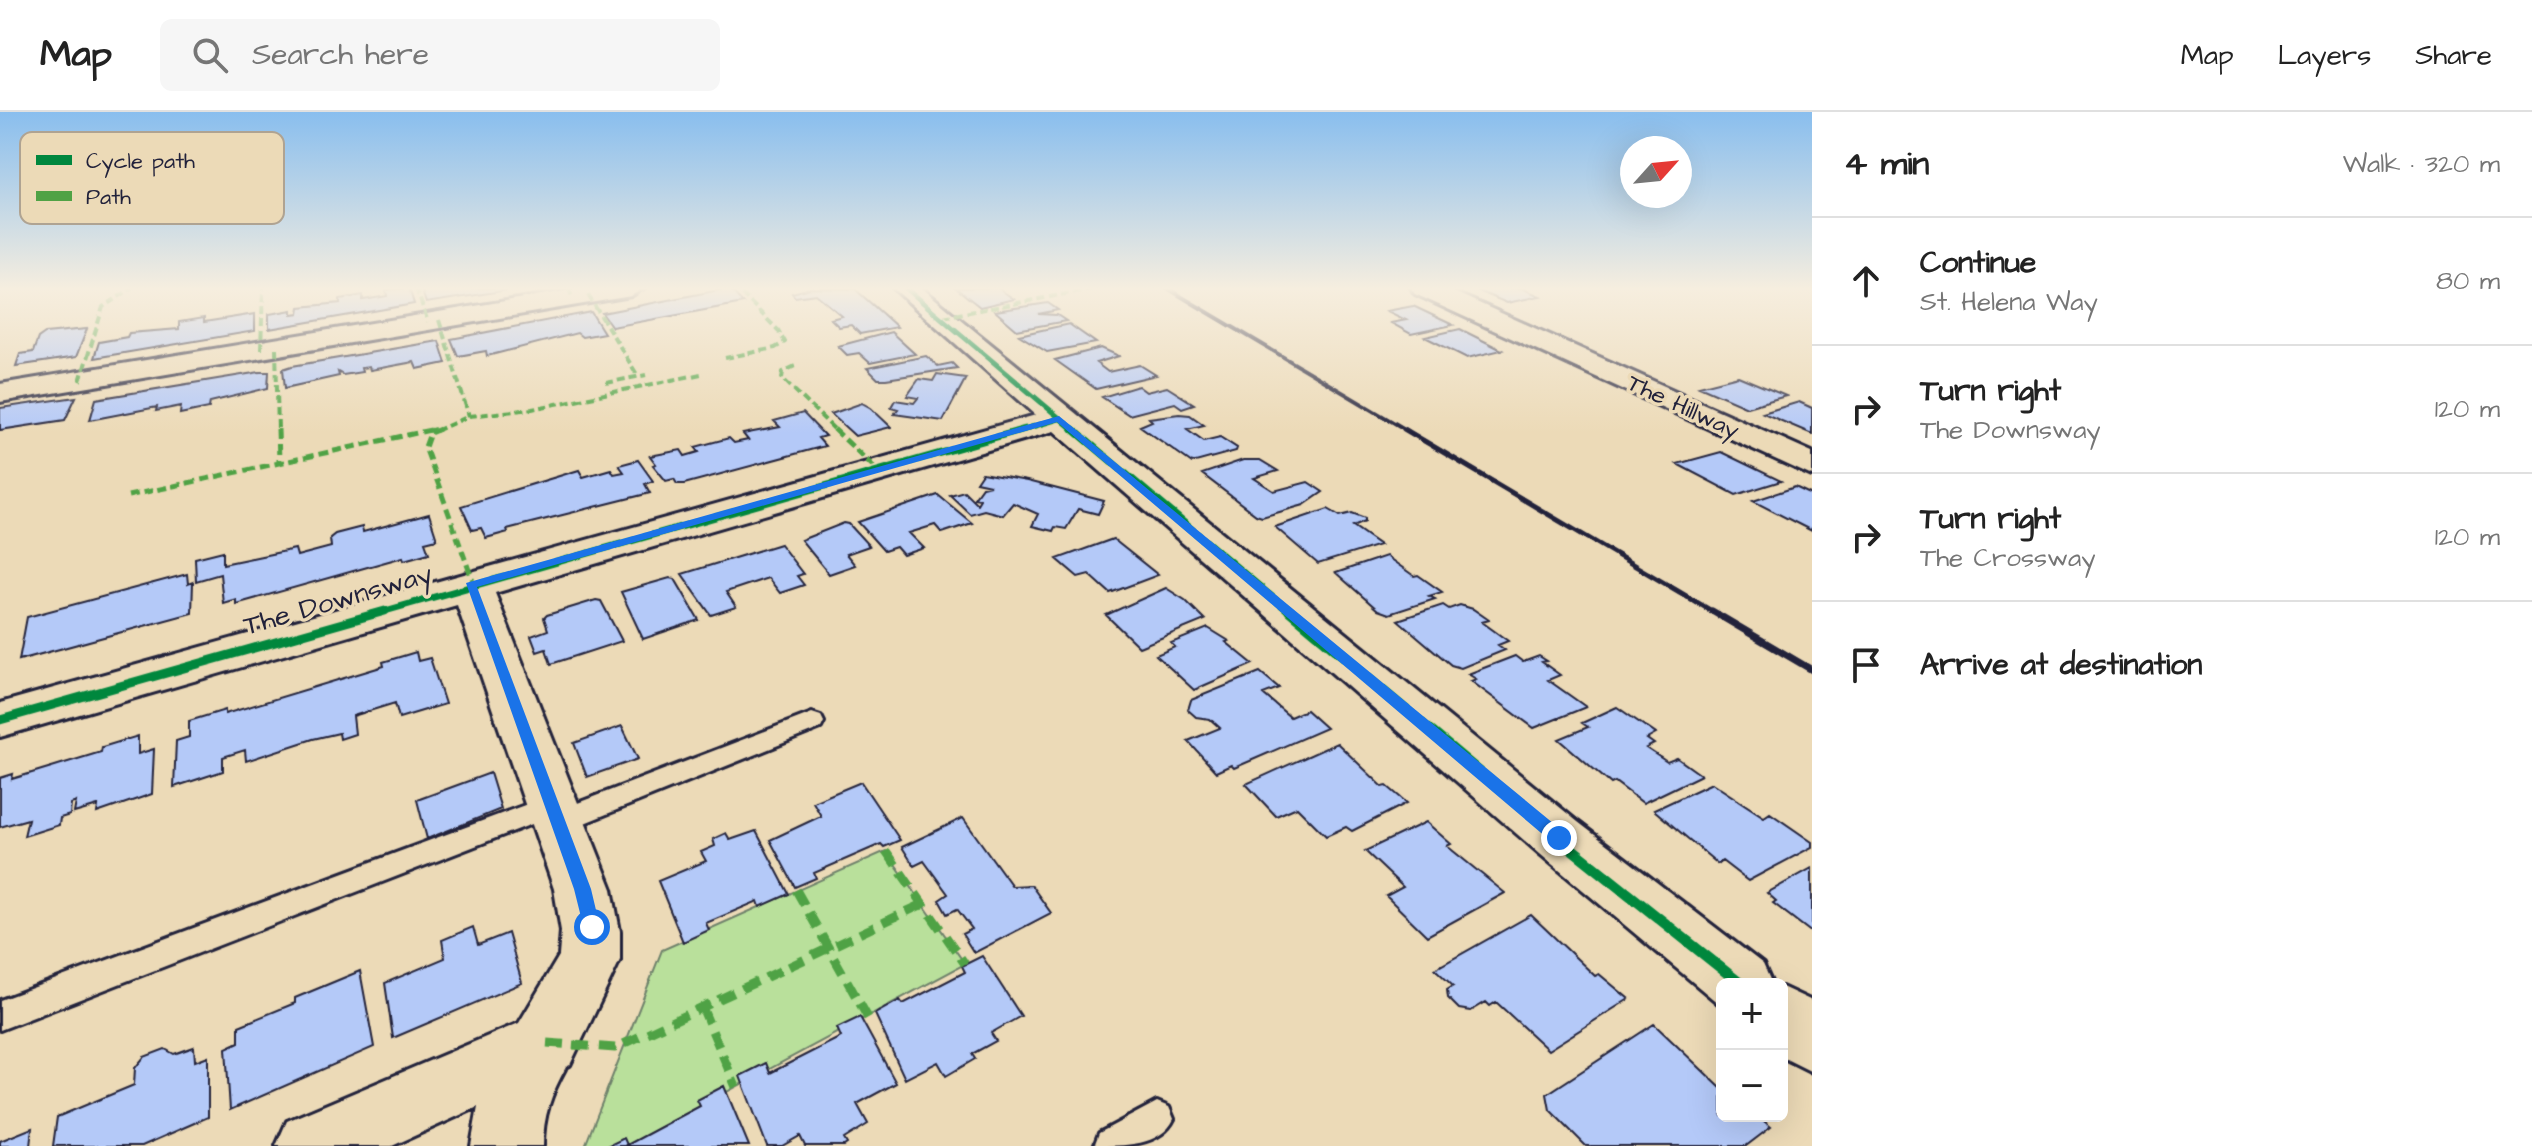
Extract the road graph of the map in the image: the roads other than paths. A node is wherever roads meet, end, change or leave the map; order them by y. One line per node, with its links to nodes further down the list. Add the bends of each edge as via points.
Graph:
1 (341, 336): 4 (street)
2 (962, 336): 5 (street)
3 (1530, 336): 6 (street, The Hillway)
4 (0, 393)
5 (1059, 419): 7 (street, The Downsway); 11 (street)
6 (1812, 465)
7 (471, 585): 8 (street, The Downsway); 10 (street)
8 (0, 720)
9 (812, 722): 10 (lane)
10 (554, 814): 12 (lane); 15 (street, via 592,927 589,959)
11 (1734, 978)
12 (0, 1015)
13 (1788, 1022): 14 (street)
14 (1812, 1041)
15 (547, 1043): 17 (street); 18 (street, via 523,1079 506,1129)
16 (1157, 1119): 19 (lane)
17 (312, 1146)
18 (507, 1146)
19 (1112, 1146)

